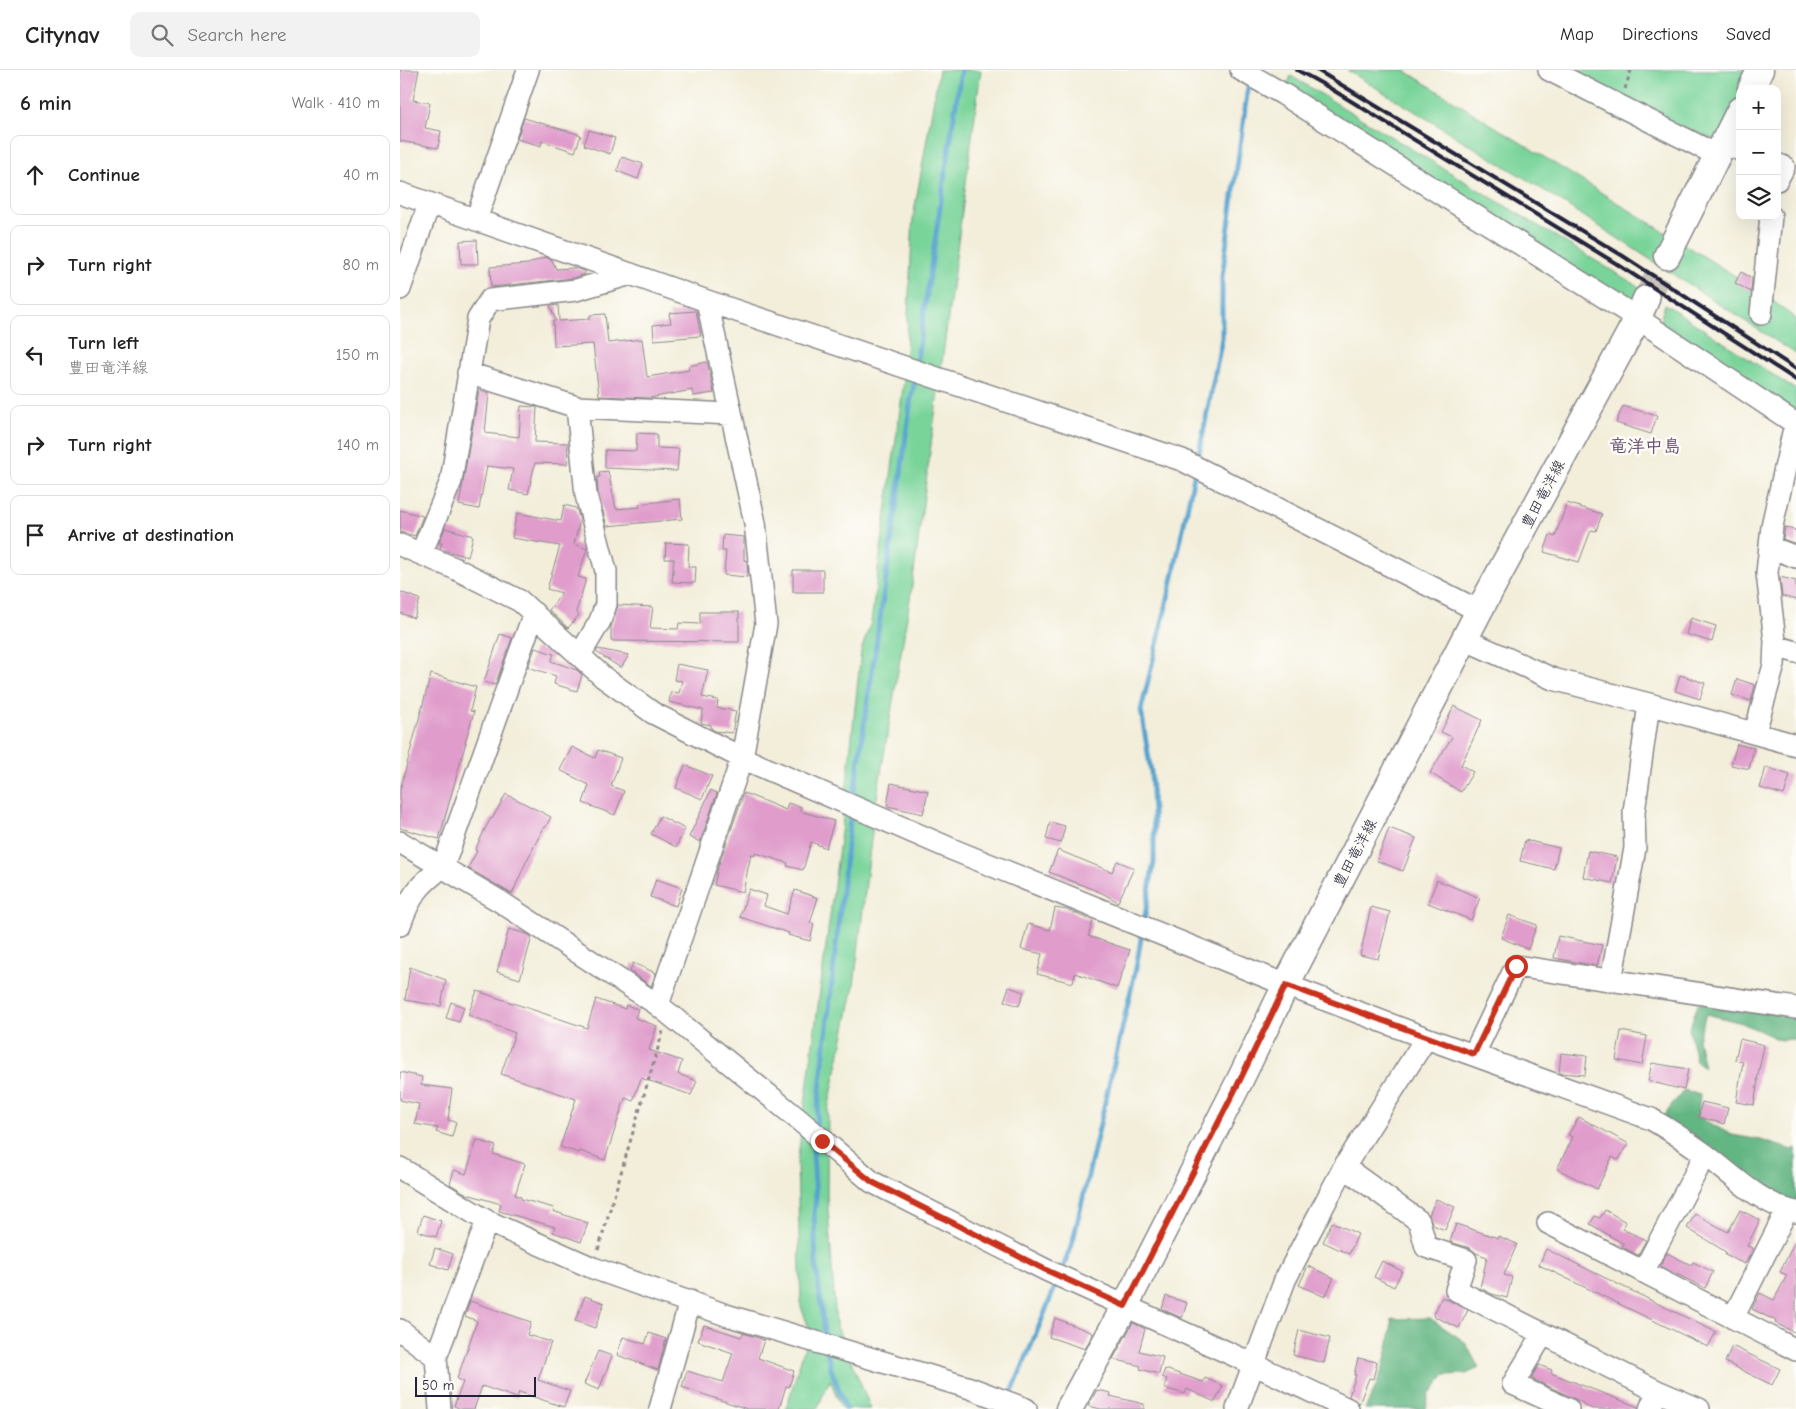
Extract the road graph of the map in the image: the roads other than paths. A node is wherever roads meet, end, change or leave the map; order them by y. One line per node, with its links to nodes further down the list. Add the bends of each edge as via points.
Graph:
1 (528, 70): 11 (street)
2 (1241, 70): 5 (street)
3 (1549, 70): 8 (street)
4 (1760, 70): 6 (main road)
5 (1267, 77): 17 (street, via 1470,211)
6 (1752, 85)
7 (1736, 122): 8 (main road)
8 (1727, 149): 13 (main road)
9 (400, 193): 10 (street)
10 (428, 204): 11 (street); 15 (street)
11 (476, 220): 14 (street)
12 (1771, 220): 18 (street)
13 (1667, 256)
14 (631, 274): 16 (street); 19 (street, via 576,290 490,300 478,319)
15 (400, 289)
16 (707, 301): 21 (street); 27 (street, via 1182,460)
17 (1642, 309): 22 (street); 27 (main road, 豊田竜洋線)
18 (1761, 314)
19 (468, 373): 20 (street); 25 (street, via 451,481)
20 (577, 407): 21 (street); 32 (street, via 586,495 606,572 606,604)
21 (731, 414): 36 (street, via 755,523 766,624)
22 (1796, 424): 24 (street)
23 (400, 545): 25 (street)
24 (1770, 547): 26 (street); 30 (street, via 1767,574)
25 (420, 554): 28 (street, via 520,601)
26 (1796, 557)
27 (1480, 611): 29 (main road, 豊田竜洋線)
28 (534, 613): 32 (street); 38 (street)
29 (1466, 640): 33 (street, via 1553,679); 41 (main road, 豊田竜洋線)
30 (1775, 646): 31 (street); 34 (street, via 1774,665)
31 (1796, 652)
32 (580, 655): 36 (street, via 603,677 653,713)
33 (1649, 704): 34 (street); 40 (street, via 1634,812 1635,848)
34 (1755, 732): 35 (street)
35 (1796, 745)
36 (742, 758): 41 (street, via 956,851); 43 (street)
37 (400, 842): 38 (street)
38 (443, 867): 39 (street, via 423,883 407,903); 43 (street)
39 (400, 925)
40 (1611, 981): 42 (street); 45 (street, via 1516,966)
41 (1286, 985): 44 (street); 54 (main road, 豊田竜洋線)
42 (1796, 1008)
43 (663, 1009): 54 (street, via 872,1182)
44 (1426, 1038): 45 (street); 48 (street)
45 (1474, 1054): 46 (street, via 1651,1119)
46 (1706, 1155): 49 (street, via 1739,1182); 52 (street)
47 (400, 1168): 50 (street)
48 (1344, 1168): 57 (street, via 1419,1221 1426,1247 1466,1260 1456,1290); 60 (street, via 1285,1280)
49 (1792, 1211): 55 (street)
50 (487, 1222): 53 (street, via 593,1268); 59 (street)
51 (1548, 1223): 52 (street)
52 (1643, 1272): 55 (street)
53 (690, 1301): 63 (street); 64 (street, via 726,1315 970,1388)
54 (1125, 1306): 60 (street); 65 (main road, 豊田竜洋線)
55 (1733, 1318): 58 (street)
56 (400, 1330): 59 (street)
57 (1543, 1334): 61 (street); 68 (street, via 1513,1384)
58 (1796, 1350)
59 (436, 1356): 62 (street)
60 (1253, 1364): 66 (street); 67 (street)
61 (1654, 1400): 69 (street)
62 (440, 1409)
63 (660, 1409)
64 (1026, 1409)
65 (1069, 1409)
66 (1237, 1409)
67 (1348, 1409)
68 (1568, 1409)
69 (1699, 1409)

